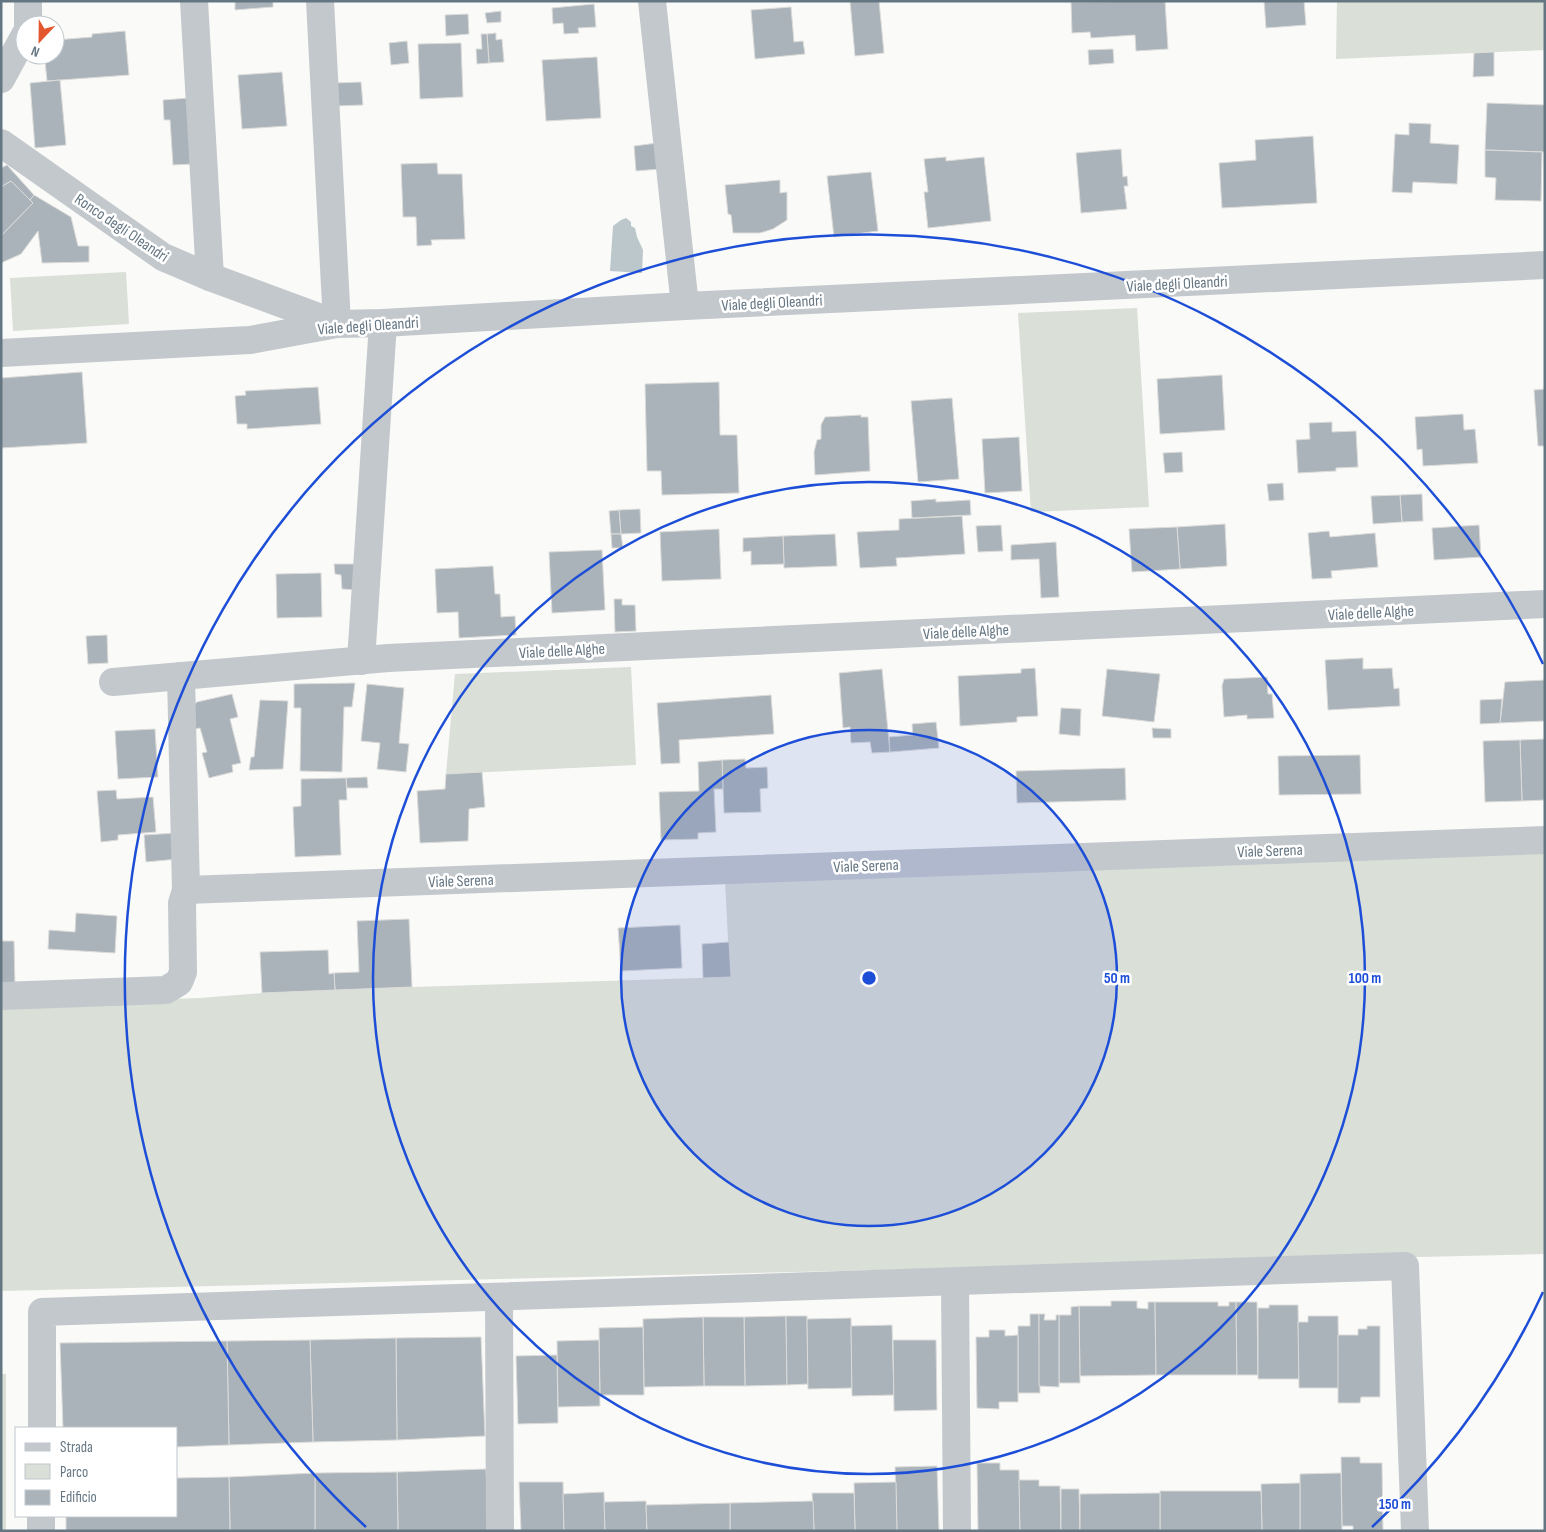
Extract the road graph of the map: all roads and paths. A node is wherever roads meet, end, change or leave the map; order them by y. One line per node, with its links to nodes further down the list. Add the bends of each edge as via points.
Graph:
1 (28, 1): 5 (street)
2 (194, 1): 10 (street)
3 (320, 1): 13 (street)
4 (652, 1): 11 (street)
5 (28, 15)
6 (15, 53): 7 (street)
7 (1, 79)
8 (1, 143): 10 (street, Ronco degli Oleandri, via 163,257)
9 (1545, 265): 11 (street, Viale degli Oleandri)
10 (210, 278): 13 (street, Ronco degli Oleandri)
11 (685, 306): 12 (street, Viale degli Oleandri)
12 (383, 323): 13 (street, Viale degli Oleandri); 16 (street)
13 (337, 324): 14 (street, Viale degli Oleandri, via 250,340)
14 (1, 353)
15 (1545, 604): 16 (street, Viale delle Alghe)
16 (374, 660): 17 (street, Viale delle Alghe)
17 (181, 676): 18 (street, Viale delle Alghe); 20 (street)
18 (113, 682)
19 (1545, 840): 20 (street, Viale Serena)
20 (186, 890): 21 (street, via 182,903 183,972 179,982 166,990)
21 (1, 996)
22 (955, 1282): 23 (street); 28 (street); 29 (street, via 1405,1266)
23 (499, 1297): 24 (street, via 42,1312); 27 (street)
24 (42, 1427)
25 (41, 1517): 26 (street)
26 (41, 1531)
27 (500, 1531)
28 (957, 1531)
29 (1415, 1531)

